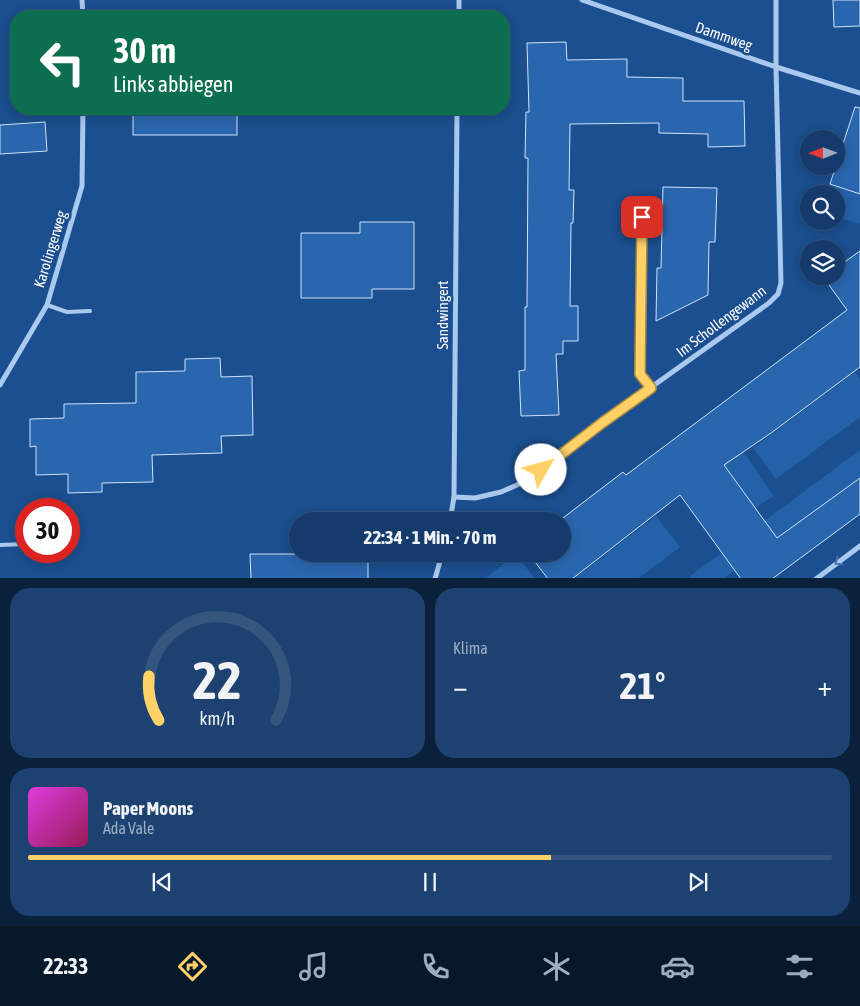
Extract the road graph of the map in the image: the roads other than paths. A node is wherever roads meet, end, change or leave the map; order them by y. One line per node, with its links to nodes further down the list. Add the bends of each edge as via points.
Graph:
1 (582, 0): 3 (street, Dammweg)
2 (776, 0): 3 (street, Im Schollengewann)
3 (776, 67): 4 (street, Dammweg); 11 (street, Im Schollengewann, via 781,283 778,294)
4 (860, 93)
5 (83, 115): 8 (street, Karolingerweg, via 82,186)
6 (457, 115): 12 (street, Sandwingert)
7 (642, 217): 11 (lane, via 640,374)
8 (47, 305): 9 (lane, via 67,312); 10 (street, Karolingerweg)
9 (90, 311)
10 (0, 385)
11 (651, 388): 12 (street, Im Schollengewann, via 526,481 501,492 475,498)
12 (454, 497): 13 (street, Sandwingert)
13 (452, 512)
14 (0, 544): 15 (lane)
15 (15, 544)
16 (860, 546): 19 (street, one-way to 19)
17 (440, 562): 18 (street)
18 (435, 578)
19 (816, 578)

